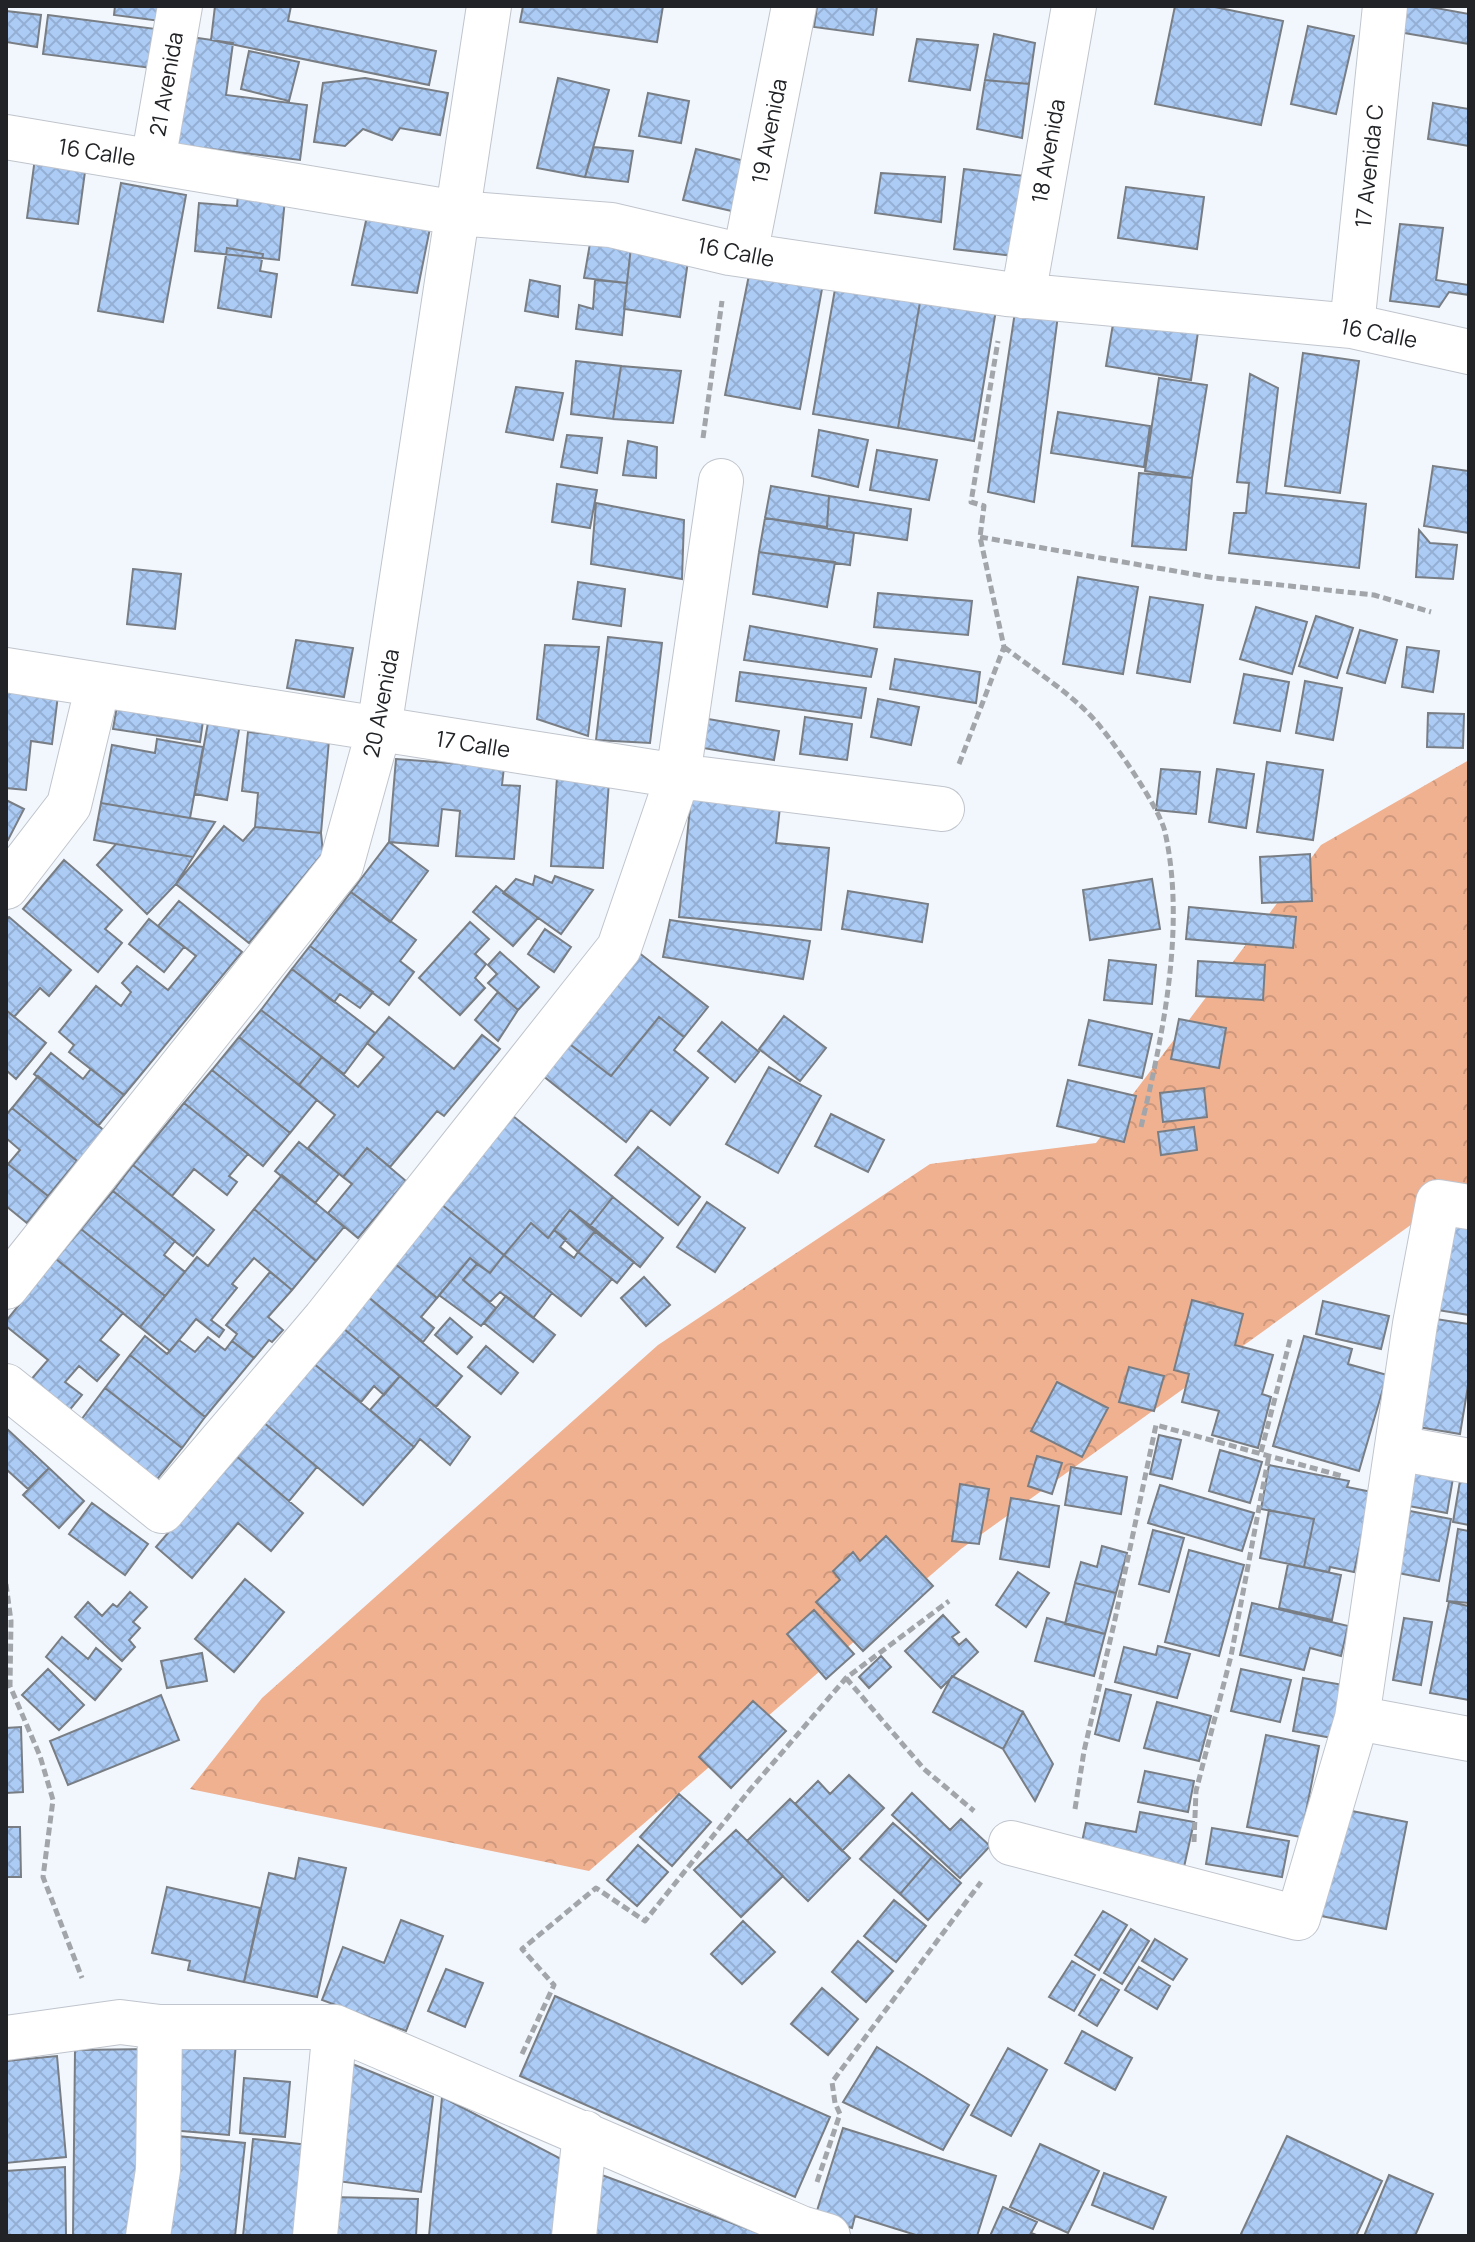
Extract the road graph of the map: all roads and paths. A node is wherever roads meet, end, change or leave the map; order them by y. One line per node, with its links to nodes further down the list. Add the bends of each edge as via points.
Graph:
1 (180, 6): 7 (street, 21 Avenida)
2 (489, 6): 8 (street, 20 Avenida)
3 (794, 6): 9 (street, 19 Avenida)
4 (1074, 6): 10 (street, 18 Avenida)
5 (1385, 6): 11 (street, 17 Avenida C)
6 (6, 137): 7 (street, 16 Calle)
7 (153, 161): 8 (street, 16 Calle)
8 (457, 213): 9 (street, 16 Calle, via 611,225); 19 (street, 20 Avenida)
9 (738, 254): 10 (street, 16 Calle); 13 (path, via 699,470)
10 (1015, 295): 11 (street, 16 Calle); 14 (path, via 971,502 984,506)
11 (1352, 326): 12 (street, 16 Calle)
12 (1469, 352)
13 (721, 481): 20 (street)
14 (980, 537): 15 (path, via 1215,578 1374,595); 16 (path)
15 (1431, 612)
16 (1004, 647): 21 (path); 23 (path, via 1090,714 1131,769 1165,829 1173,902 1168,984)
17 (6, 670): 18 (street, 17 Calle)
18 (98, 685): 19 (street, 17 Calle); 22 (street, via 69,805)
19 (379, 729): 20 (street, 17 Calle); 25 (street, 20 Avenida, via 341,866)
20 (678, 776): 21 (street, 17 Calle); 27 (street, via 619,948 325,1319 162,1511)
21 (942, 809)
22 (6, 887)
23 (1141, 1127)
24 (1469, 1207): 28 (street, via 1438,1202)
25 (6, 1287)
26 (1291, 1336): 29 (path)
27 (6, 1386)
28 (1397, 1448): 31 (street); 32 (street)
29 (1261, 1452): 30 (path); 39 (path, via 1156,1425 1084,1751)
30 (1269, 1455): 32 (path, via 1345,1476); 40 (path, via 1231,1656 1196,1791)
31 (1469, 1461)
32 (1390, 1497): 36 (street)
33 (6, 1584): 41 (path, via 10,1686 53,1800 43,1877)
34 (949, 1601): 35 (path)
35 (846, 1678): 38 (path, via 924,1769); 45 (path, via 645,1921 596,1888 522,1949 554,1985)
36 (1357, 1718): 37 (street); 40 (street, via 1298,1918)
37 (1469, 1739)
38 (1011, 1843): 39 (street); 47 (path, via 832,2082 840,2114)
39 (1068, 1858): 40 (street)
40 (1192, 1891)
41 (100, 2025): 42 (street); 44 (street)
42 (160, 2027): 43 (street); 48 (street, via 158,2170)
43 (335, 2027): 45 (street); 49 (street)
44 (6, 2038)
45 (502, 2098): 46 (street)
46 (585, 2133): 47 (street); 50 (street)
47 (819, 2234)
48 (148, 2236)
49 (315, 2236)
50 (574, 2236)

